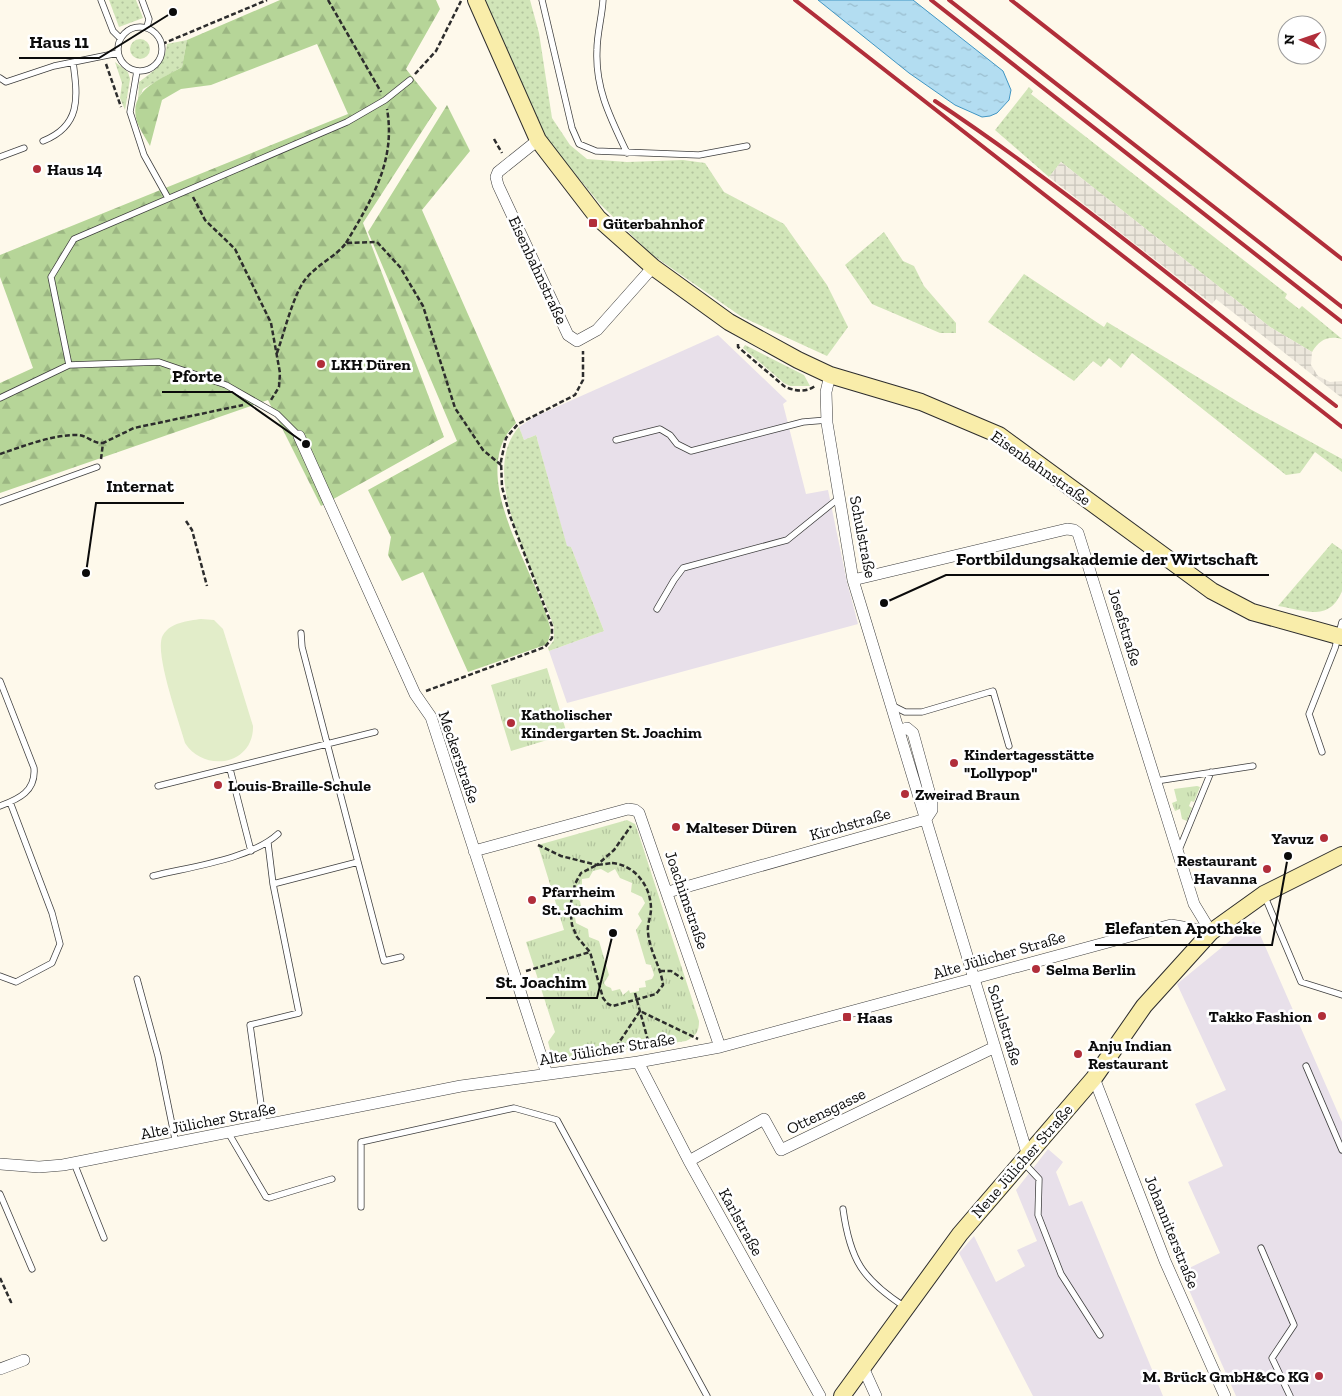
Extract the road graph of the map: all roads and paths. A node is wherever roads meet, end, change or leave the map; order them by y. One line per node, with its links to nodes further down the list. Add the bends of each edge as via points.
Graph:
1 (101, 0): 10 (lane, via 113,31)
2 (142, 0): 9 (lane, via 149,19)
3 (268, 0): 11 (path)
4 (328, 0): 18 (path)
5 (462, 0): 17 (path, via 436,51)
6 (476, 0): 21 (street, Eisenbahnstraße)
7 (542, 0): 25 (lane, via 572,128 579,144 596,152)
8 (603, 0): 25 (lane, via 596,50 599,88 605,109)
9 (147, 27): 10 (lane, via 132,28); 11 (lane, via 154,31)
10 (120, 38): 12 (lane)
11 (162, 44): 15 (lane, via 156,64)
12 (118, 52): 13 (lane); 15 (lane, via 124,65)
13 (103, 56): 14 (lane); 19 (path, via 123,112)
14 (73, 62): 16 (lane, via 6,82); 22 (lane, via 77,88 73,115 62,132)
15 (137, 71): 19 (lane)
16 (0, 78)
17 (410, 80): 18 (lane)
18 (385, 100): 28 (lane, via 348,122); 30 (path, via 389,143 384,170)
19 (130, 112): 29 (lane, via 144,155)
20 (494, 139): 27 (path)
21 (538, 140): 27 (street, Eisenbahnstraße); 31 (street, Eisenbahnstraße, via 598,218)
22 (43, 141)
23 (747, 146): 25 (lane, via 699,155)
24 (24, 148): 26 (lane)
25 (627, 153)
26 (0, 157)
27 (508, 164): 33 (street, Eisenbahnstraße, via 498,172 498,185 568,335)
28 (188, 189): 29 (lane); 34 (path, via 205,220 235,249 271,323)
29 (168, 198): 35 (lane, via 74,239 51,277)
30 (346, 243): 34 (path, via 301,285); 45 (path, via 377,242 400,266 423,306 455,408 483,450)
31 (653, 268): 32 (street, Eisenbahnstraße); 33 (street, Eisenbahnstraße, via 597,330)
32 (735, 325): 36 (street, Eisenbahnstraße); 36 (path, via 738,347 791,390 812,389)
33 (582, 340): 45 (path, via 583,380 576,395 518,424 506,438)
34 (277, 353): 39 (path, via 278,387)
35 (69, 365): 37 (lane); 38 (lane, via 159,362 226,385)
36 (830, 375): 40 (street, Schulstraße, via 826,392); 54 (street, Eisenbahnstraße, via 921,402 999,435 1212,591 1252,612)
37 (0, 398)
38 (252, 400): 41 (lane, via 277,414); 43 (path, via 237,407 134,428)
39 (266, 406)
40 (827, 420): 42 (lane, via 803,422 690,451 660,429); 47 (street, Schulstraße)
41 (299, 436): 56 (street, Meckerstraße)
42 (616, 440)
43 (103, 443): 44 (path, via 81,434 68,435); 46 (path)
44 (0, 454)
45 (501, 466): 56 (path, via 506,502 552,626 552,638 545,647)
46 (97, 468): 48 (lane)
47 (839, 498): 50 (street, Schulstraße); 52 (lane, via 787,540 684,568)
48 (0, 502)
49 (186, 521): 51 (path, via 192,530)
50 (853, 580): 57 (street, Schulstraße); 65 (street, Josefstraße, via 1074,530 1078,533)
51 (207, 586)
52 (657, 609)
53 (301, 632): 59 (lane)
54 (1341, 632): 61 (lane, via 1310,714)
55 (0, 681): 67 (lane, via 35,778 24,795)
56 (415, 694): 75 (street, Meckerstraße, via 431,717)
57 (893, 706): 60 (lane, via 905,712 922,712 993,691); 70 (street, Schulstraße, via 899,731 907,728 913,733 932,802 932,810)
58 (375, 732): 59 (lane)
59 (327, 744): 63 (lane); 78 (lane)
60 (1009, 746)
61 (1322, 752)
62 (1253, 766): 64 (lane)
63 (230, 769): 66 (lane); 74 (lane)
64 (1211, 772): 65 (lane); 76 (lane)
65 (1156, 781): 76 (street, Josefstraße)
66 (158, 786)
67 (10, 802): 68 (lane); 89 (lane, via 52,913 60,944 52,962 28,976 16,982)
68 (0, 806)
69 (635, 810): 72 (street, via 628,809); 79 (path, via 633,822 623,840); 82 (street, Joachimstraße, via 642,819)
70 (926, 819): 82 (street, Kirchstraße); 91 (street, Schulstraße)
71 (278, 834): 73 (lane)
72 (527, 837): 75 (street); 79 (path, via 561,856)
73 (268, 844): 74 (lane); 81 (lane)
74 (251, 851): 80 (lane)
75 (474, 851): 88 (street, Meckerstraße)
76 (1178, 852): 84 (street, Josefstraße, via 1194,904)
77 (1342, 855): 83 (street, Neue Jülicher Straße)
78 (358, 862): 81 (lane); 86 (lane, via 384,961)
79 (597, 865): 85 (path, via 584,870 578,878 570,907 574,931); 87 (path, via 626,865 644,886 651,908 648,933)
80 (153, 876)
81 (273, 884): 105 (lane, via 299,1013 250,1025)
82 (668, 892): 93 (street, Joachimstraße)
83 (1264, 894): 84 (street, Neue Jülicher Straße); 94 (lane, via 1301,982)
84 (1211, 932): 91 (street, Alte Jülicher Straße, via 1170,925); 104 (street, Neue Jülicher Straße, via 1144,1006)
85 (590, 952): 88 (path); 95 (path, via 603,998 608,1004 618,1006)
86 (401, 957)
87 (660, 971): 93 (path, via 676,973); 95 (path, via 663,985 660,992)
88 (515, 974): 103 (street, Meckerstraße)
89 (0, 976)
90 (137, 979): 107 (lane, via 158,1056)
91 (974, 980): 97 (street, Schulstraße); 98 (street, Alte Jülicher Straße)
92 (635, 993): 95 (path)
93 (702, 994): 98 (street, Joachimstraße)
94 (1342, 995)
95 (637, 1000): 96 (path)
96 (640, 1011): 98 (path); 99 (path); 102 (path)
97 (995, 1047): 109 (street, Schulstraße); 110 (street, Ottensgasse, via 781,1150 764,1119)
98 (718, 1048): 99 (street, Alte Jülicher Straße)
99 (654, 1059): 100 (street, Alte Jülicher Straße)
100 (638, 1062): 102 (street, Alte Jülicher Straße); 110 (street, Karlstraße)
101 (1306, 1066): 108 (lane)
102 (603, 1067): 103 (street, Alte Jülicher Straße)
103 (547, 1074): 105 (street, Alte Jülicher Straße, via 461,1086)
104 (1094, 1078): 109 (street, Neue Jülicher Straße); 131 (street, Johanniterstraße, via 1165,1261)
105 (264, 1126): 106 (street, Alte Jülicher Straße)
106 (229, 1134): 107 (street, Alte Jülicher Straße); 113 (lane, via 266,1197)
107 (176, 1144): 111 (street, Alte Jülicher Straße)
108 (1342, 1150)
109 (1025, 1157): 122 (street, Neue Jülicher Straße, via 960,1234); 123 (lane, via 1039,1179 1038,1216 1061,1274)
110 (689, 1161): 128 (street, Karlstraße)
111 (74, 1163): 112 (street, Alte Jülicher Straße, via 39,1167); 117 (lane)
112 (0, 1164)
113 (332, 1179)
114 (0, 1194): 119 (lane)
115 (361, 1207): 127 (lane, via 361,1142 514,1108 557,1120)
116 (843, 1209): 122 (lane, via 846,1235 854,1259 870,1280)
117 (104, 1238)
118 (1261, 1248): 132 (lane, via 1294,1325 1272,1358)
119 (32, 1269)
120 (0, 1278): 121 (path, via 11,1302)
121 (14, 1301)
122 (905, 1307): 125 (street, Neue Jülicher Straße)
123 (1100, 1335)
124 (24, 1360): 126 (street)
125 (862, 1365): 129 (street, Neue Jülicher Straße); 130 (street)
126 (0, 1369)
127 (707, 1396)
128 (820, 1396)
129 (842, 1396)
130 (876, 1396)
131 (1225, 1396)
132 (1290, 1396)

